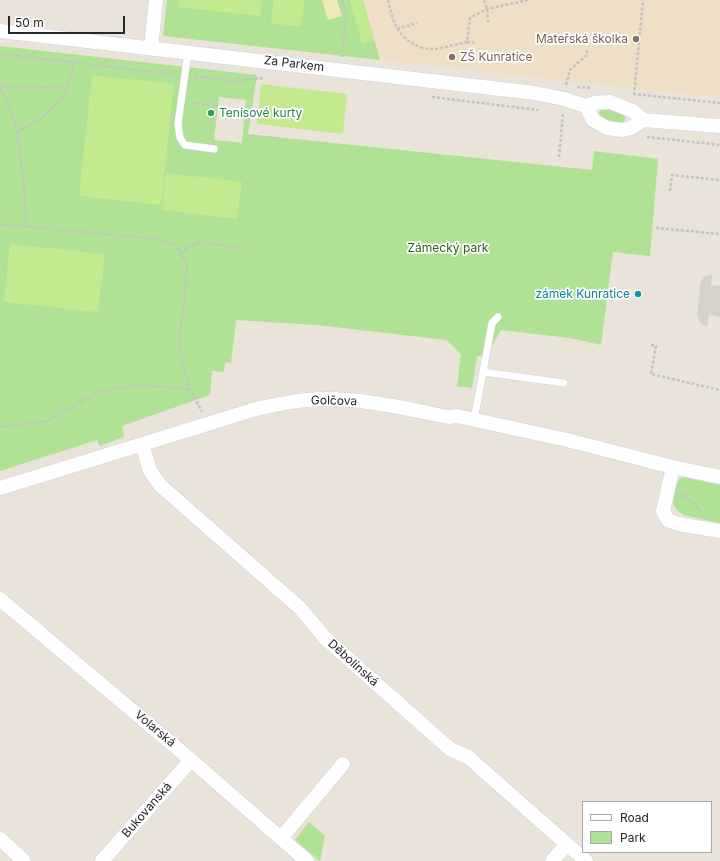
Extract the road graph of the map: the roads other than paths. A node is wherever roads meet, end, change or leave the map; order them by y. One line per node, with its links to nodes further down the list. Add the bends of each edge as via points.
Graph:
1 (156, 0): 3 (street)
2 (0, 31): 3 (street, Za Parkem)
3 (152, 48): 4 (street, Za Parkem)
4 (188, 52): 5 (street, Za Parkem, via 535,93); 8 (lane, via 178,124 180,138 185,145)
5 (586, 106): 6 (street, Za Parkem, via 610,102); 6 (street, via 594,120 607,128 631,128)
6 (638, 115): 7 (street, Za Parkem)
7 (720, 126)
8 (214, 149)
9 (498, 317): 10 (lane, via 492,323)
10 (483, 372): 11 (lane); 12 (lane)
11 (564, 383)
12 (474, 420): 13 (street, Golčova, via 368,402 324,399 285,402 256,409); 14 (street, Golčova)
13 (142, 444): 16 (street, Golčova); 23 (street, Děbolínská, via 150,471 161,486 300,608 326,639 391,697 450,749 468,758)
14 (673, 467): 15 (street, Golčova); 17 (street, via 663,511 668,520)
15 (720, 477)
16 (0, 488)
17 (719, 531)
18 (0, 599): 19 (street, Volarská)
19 (191, 760): 21 (street, Volarská); 25 (street, Bukovanská)
20 (343, 764): 21 (street)
21 (281, 838): 26 (street, Volarská)
22 (0, 839): 24 (street)
23 (567, 844): 27 (street); 28 (street, Děbolínská)
24 (24, 861)
25 (102, 861)
26 (306, 861)
27 (552, 861)
28 (586, 861)

